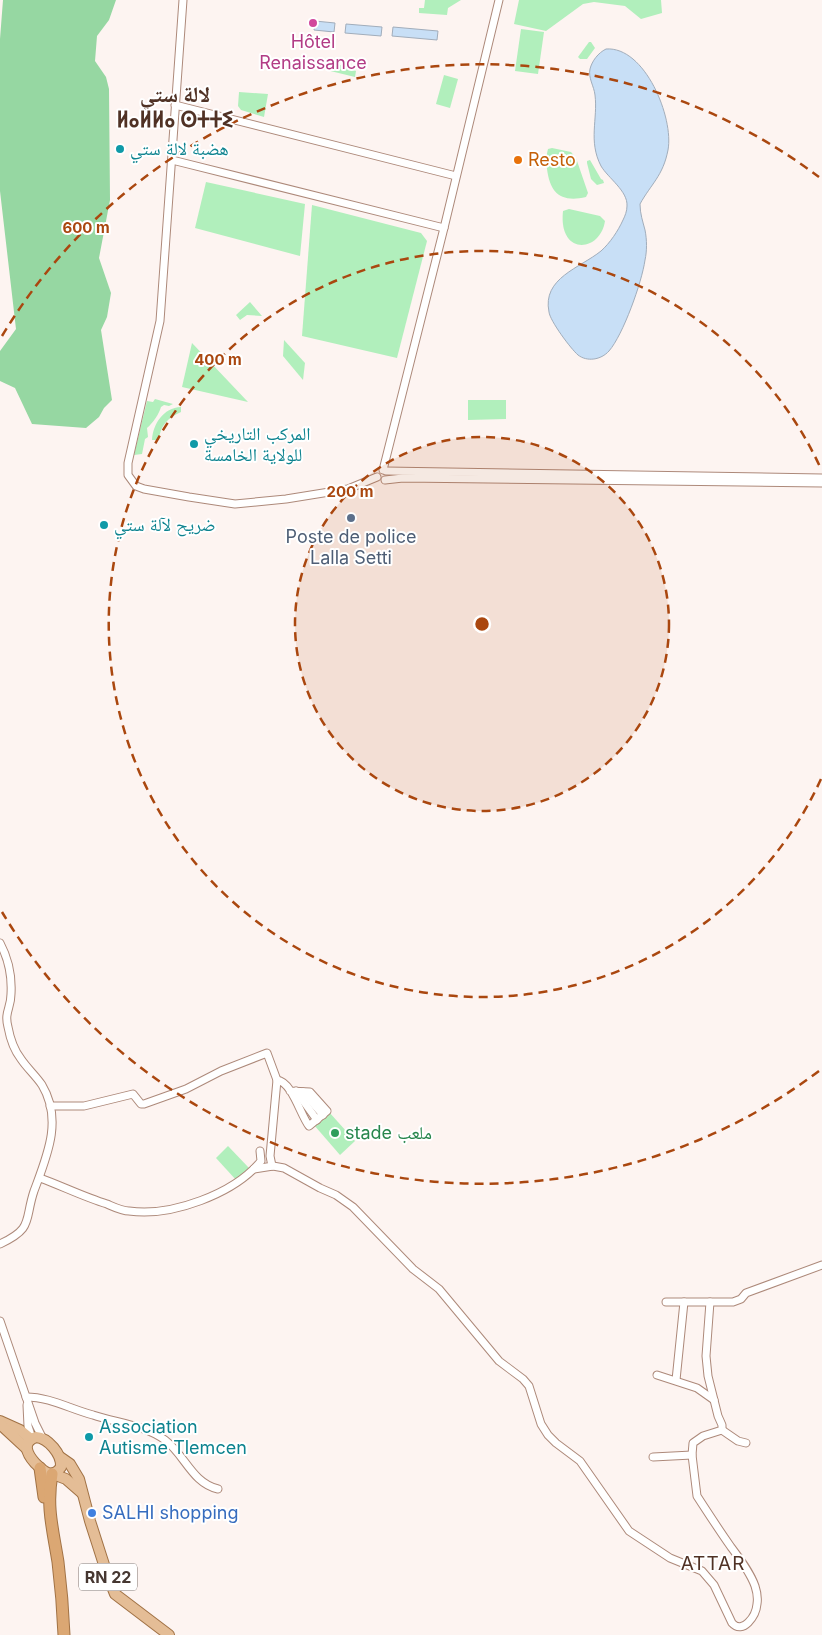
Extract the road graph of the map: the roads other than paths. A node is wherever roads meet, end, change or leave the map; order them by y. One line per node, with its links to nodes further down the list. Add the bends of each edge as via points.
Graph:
1 (183, 0): 3 (street)
2 (499, 0): 5 (street)
3 (175, 104): 4 (street); 5 (street)
4 (172, 160): 6 (street); 8 (street, via 160,321 128,475 136,486 144,489 235,504 348,489)
5 (456, 176): 6 (street)
6 (444, 228): 7 (street)
7 (384, 470): 8 (street, via 378,472); 9 (street); 10 (street, via 388,476)
8 (377, 477): 10 (street)
9 (822, 478)
10 (385, 480): 11 (street)
11 (822, 482)
12 (0, 943): 13 (street, via 6,955)
13 (4, 965): 16 (street, via 10,972 8,1030 21,1059 42,1086)
14 (277, 1080): 15 (street); 16 (street, via 267,1053 144,1104 133,1094 84,1106); 18 (street, via 270,1156)
15 (296, 1092): 15 (street, via 320,1117 327,1111 310,1092)
16 (50, 1106): 20 (street, via 53,1131)
17 (260, 1152): 19 (street, via 261,1161)
18 (272, 1166): 19 (street); 38 (street, via 284,1168 336,1195 413,1269 439,1289 498,1361 529,1386 541,1424 548,1435 580,1461 629,1531 670,1558 702,1571 714,1585 732,1623 740,1629 752,1618 758,1593 745,1567 697,1496)
19 (254, 1169): 20 (street, via 227,1189 174,1208 148,1212 128,1211)
20 (40, 1178): 21 (street, via 24,1230)
21 (0, 1244)
22 (822, 1266): 25 (street, via 758,1288 733,1302)
23 (666, 1302): 24 (street)
24 (684, 1302): 25 (street); 28 (street)
25 (710, 1302): 29 (street, via 706,1356)
26 (0, 1321): 31 (street)
27 (657, 1375): 28 (street)
28 (676, 1380): 30 (street)
29 (709, 1382): 30 (street); 32 (street)
30 (697, 1388): 32 (street)
31 (26, 1397): 35 (street); 36 (street); 43 (street, via 46,1399 151,1432 173,1447 201,1482)
32 (714, 1401): 34 (street)
33 (0, 1422): 36 (main road)
34 (722, 1430): 37 (street); 38 (street, via 693,1443)
35 (43, 1439): 36 (main road, via 38,1437); 39 (main road)
36 (30, 1442): 41 (main road, via 29,1456)
37 (746, 1443)
38 (692, 1455): 40 (street)
39 (60, 1456): 42 (main road, via 61,1467); 44 (main road, RN 22, via 77,1474)
40 (653, 1457)
41 (40, 1468): 42 (main road); 45 (highway)
42 (53, 1474): 44 (main road, via 72,1483); 45 (highway, via 49,1493)
43 (218, 1489)
44 (84, 1496): 47 (main road, RN 22, via 115,1594)
45 (50, 1522): 46 (highway, via 64,1614)
46 (64, 1635)
47 (169, 1635)

